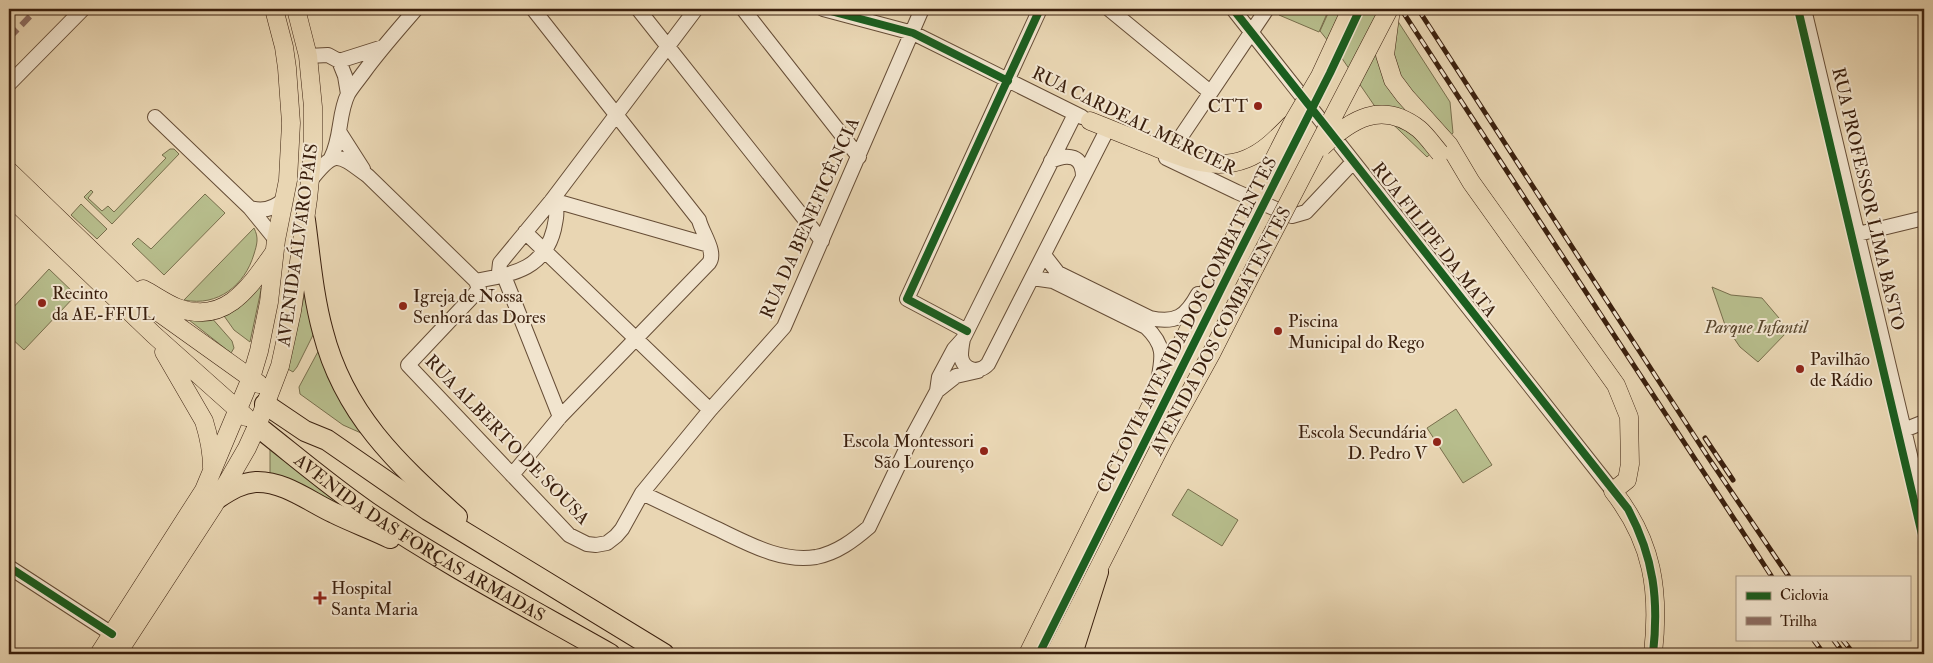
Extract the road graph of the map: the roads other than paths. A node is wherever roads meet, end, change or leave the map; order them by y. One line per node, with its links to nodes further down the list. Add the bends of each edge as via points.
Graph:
1 (83, 9): 26 (street)
2 (274, 9): 24 (main road, AVENIDA ÁLVARO PAIS)
3 (296, 9): 22 (main road, AVENIDA ÁLVARO PAIS)
4 (416, 9): 21 (street)
5 (533, 9): 29 (street)
6 (638, 9): 20 (street)
7 (696, 9): 20 (street)
8 (743, 9): 37 (street)
9 (823, 9): 19 (street, RUA CARDEAL MERCIER)
10 (922, 9): 19 (street, RUA DA BENEFICÊNCIA)
11 (1040, 9): 25 (street)
12 (1109, 9): 27 (street)
13 (1233, 9): 18 (street, RUA FILIPE DA MATA)
14 (1266, 9): 18 (street)
15 (1351, 9): 32 (main road, AVENIDA DOS COMBATENTES, bridge, via 1320,76)
16 (1390, 9): 36 (main road, via 1385,45 1389,72); 39 (main road, AVENIDA DOS COMBATENTES, bridge)
17 (1804, 9): 53 (street, RUA PROFESSOR LIMA BASTO)
18 (1251, 32): 27 (street); 41 (street, RUA FILIPE DA MATA)
19 (913, 33): 25 (street, RUA CARDEAL MERCIER); 37 (street, RUA DA BENEFICÊNCIA)
20 (667, 46): 29 (street); 54 (street)
21 (383, 47): 23 (street); 28 (street)
22 (308, 56): 23 (street, via 328,56); 24 (main road); 45 (main road, AVENIDA ÁLVARO PAIS, via 314,107)
23 (339, 61): 28 (street, via 346,76)
24 (287, 68): 47 (main road, AVENIDA ÁLVARO PAIS, via 291,123)
25 (1008, 81): 31 (street, RUA CARDEAL MERCIER); 65 (street, via 907,299)
26 (9, 84)
27 (1210, 92): 35 (street)
28 (348, 94): 34 (street)
29 (616, 115): 48 (street); 55 (street, via 699,220)
30 (155, 116): 49 (street)
31 (1082, 117): 32 (main road, via 1186,159 1213,164 1236,163 1252,156 1267,147); 33 (street, RUA CARDEAL MERCIER); 40 (street)
32 (1293, 122): 58 (main road, AVENIDA DOS COMBATENTES, bridge)
33 (1107, 130): 41 (street, RUA CARDEAL MERCIER, via 1292,216 1306,212); 44 (street)
34 (340, 133): 38 (street); 43 (street)
35 (1180, 138)
36 (1444, 149): 39 (main road, bridge, via 1404,120 1374,115 1342,128); 80 (main road, via 1616,385 1629,417 1630,464 1627,480)
37 (859, 157): 54 (street, RUA DA BENEFICÊNCIA)
38 (331, 158): 43 (street, via 341,158); 45 (street)
39 (1311, 158): 87 (main road, AVENIDA DOS COMBATENTES, bridge)
40 (1051, 161): 44 (street, via 1065,156 1077,159); 65 (street)
41 (1353, 162): 80 (street, RUA FILIPE DA MATA)
42 (9, 171): 60 (main road, AVENIDA DAS FORÇAS ARMADAS)
43 (368, 176): 63 (street)
44 (1083, 177): 59 (street)
45 (310, 181): 51 (main road, AVENIDA ÁLVARO PAIS)
46 (9, 196): 64 (main road, AVENIDA DAS FORÇAS ARMADAS)
47 (284, 199): 49 (street, via 265,210); 56 (main road, AVENIDA ÁLVARO PAIS)
48 (552, 200): 52 (street); 55 (street); 57 (street, via 557,216)
49 (250, 208): 56 (street)
50 (1924, 218): 53 (street)
51 (305, 220): 70 (main road, AVENIDA ÁLVARO PAIS, via 292,311 280,366); 84 (highway, via 323,333 337,373 353,404 388,452)
52 (525, 232): 57 (street); 61 (street, via 500,263 499,272)
53 (1858, 234): 77 (street, RUA PROFESSOR LIMA BASTO)
54 (822, 241): 73 (street, RUA DA BENEFICÊNCIA, via 784,327)
55 (709, 245): 66 (street, via 713,252 711,260)
56 (275, 246): 60 (main road, via 251,286 238,299 218,309 197,312 178,308); 68 (main road, AVENIDA ÁLVARO PAIS, via 265,329)
57 (545, 251): 61 (street, via 529,266); 66 (street)
58 (1227, 252): 59 (street, via 1187,311 1174,319 1162,321 1058,272); 71 (main road, AVENIDA DOS COMBATENTES)
59 (1044, 255): 62 (street)
60 (116, 275): 68 (main road, AVENIDA DAS FORÇAS ARMADAS, via 170,322)
61 (504, 276): 63 (street); 74 (street)
62 (1032, 278): 67 (street, via 988,364); 71 (street, via 1053,281 1146,327 1154,335 1162,358)
63 (476, 281): 79 (street, RUA ALBERTO DE SOUSA, via 478,289 474,295 408,366)
64 (154, 335): 72 (main road, AVENIDA DAS FORÇAS ARMADAS); 78 (main road, via 204,421 212,450)
65 (965, 335): 67 (street, via 961,357 970,369); 69 (street, via 939,377)
66 (636, 339): 73 (street); 74 (street)
67 (978, 371): 69 (street, via 956,376)
68 (251, 378): 70 (main road, AVENIDA DAS FORÇAS ARMADAS); 72 (main road, AVENIDA ÁLVARO PAIS)
69 (937, 391): 81 (street, via 869,527 831,552 816,557 777,555)
70 (268, 398): 72 (main road, via 246,402); 76 (main road, AVENIDA ÁLVARO PAIS); 84 (highway, AVENIDA DAS FORÇAS ARMADAS, via 311,420 327,440)
71 (1154, 401): 93 (main road, AVENIDA DOS COMBATENTES)
72 (238, 410): 76 (main road, AVENIDA DAS FORÇAS ARMADAS); 78 (main road, AVENIDA ÁLVARO PAIS)
73 (710, 410): 81 (street, RUA DA BENEFICÊNCIA)
74 (560, 417): 79 (street)
75 (1924, 422): 77 (street)
76 (258, 426): 82 (main road, AVENIDA ÁLVARO PAIS); 85 (highway, AVENIDA DAS FORÇAS ARMADAS, via 350,500)
77 (1904, 430): 83 (street, RUA PROFESSOR LIMA BASTO)
78 (212, 471): 88 (main road, AVENIDA ÁLVARO PAIS, via 197,502)
79 (512, 475): 81 (street, RUA ALBERTO DE SOUSA, via 569,535 586,544 596,545 616,536)
80 (1613, 490): 96 (main road, via 1637,526 1651,565 1656,621)
81 (642, 493)
82 (218, 498): 85 (highway, via 246,484 275,485); 90 (main road, AVENIDA ÁLVARO PAIS)
83 (1924, 514)
84 (495, 552): 92 (highway, AVENIDA DAS FORÇAS ARMADAS)
85 (451, 564): 91 (highway, AVENIDA DAS FORÇAS ARMADAS)
86 (9, 567): 88 (street)
87 (1098, 572): 94 (main road, AVENIDA DOS COMBATENTES); 95 (highway)
88 (112, 634): 89 (main road, AVENIDA ÁLVARO PAIS)
89 (99, 654)
90 (117, 654)
91 (610, 654)
92 (664, 654)
93 (1028, 654)
94 (1055, 654)
95 (1072, 654)
96 (1653, 654)

